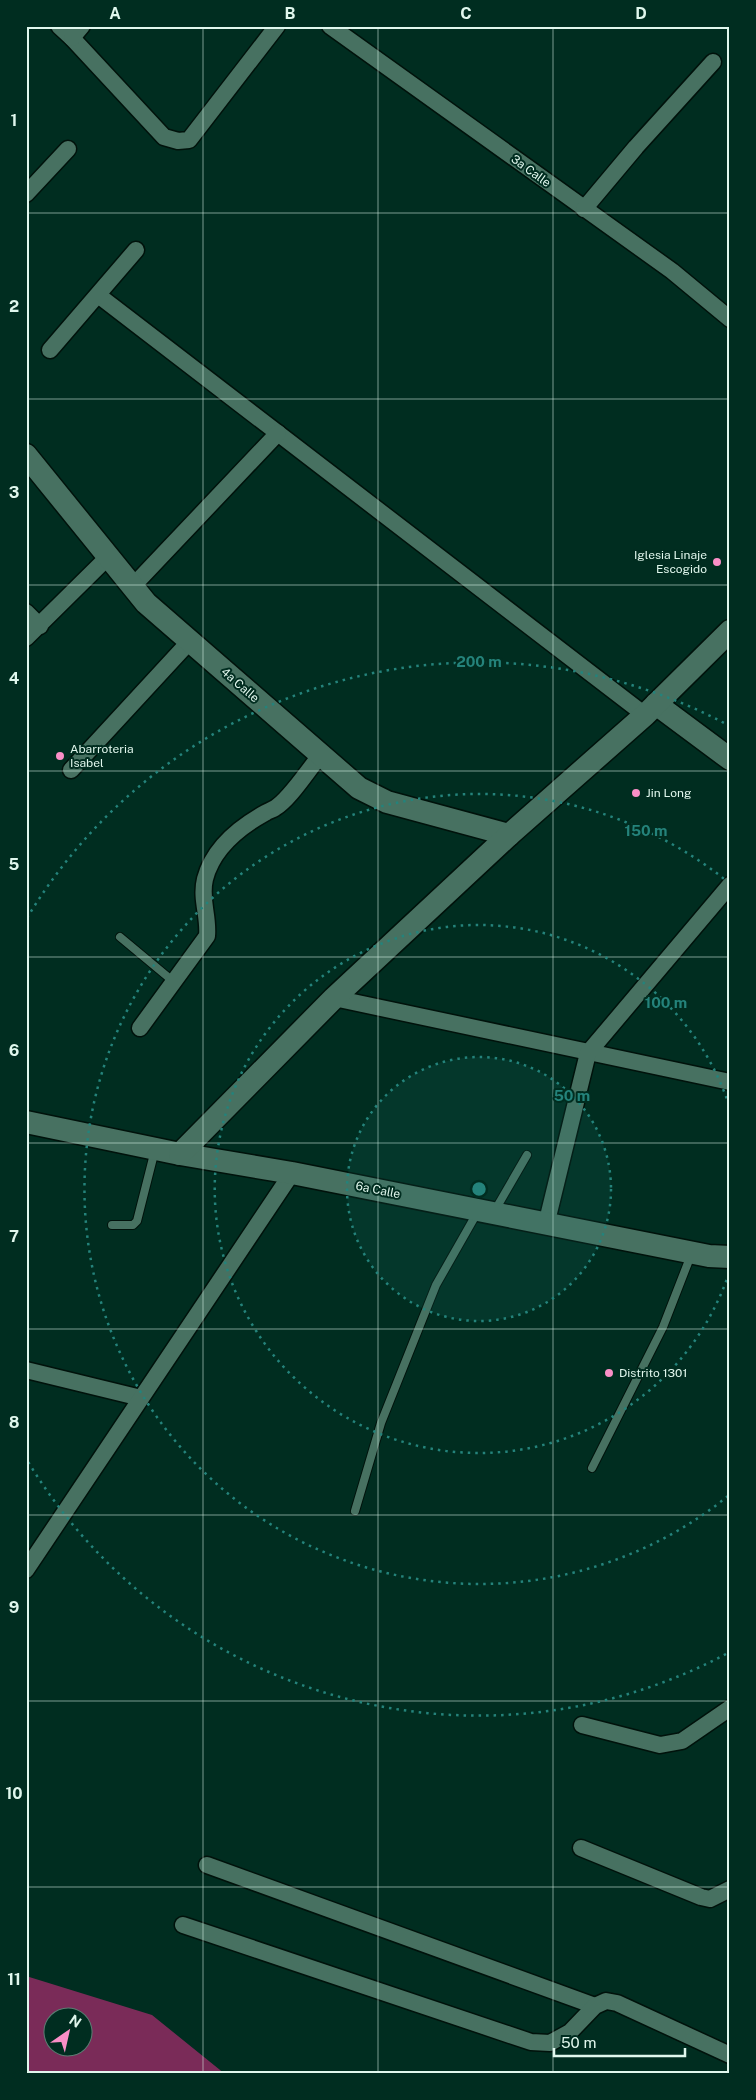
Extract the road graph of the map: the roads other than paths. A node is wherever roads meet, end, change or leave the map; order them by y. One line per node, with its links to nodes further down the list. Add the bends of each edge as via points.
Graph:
1 (59, 26): 4 (street)
2 (277, 26): 4 (street, via 189,140 178,141 164,137)
3 (330, 26): 8 (street, 3a Calle)
4 (77, 32)
5 (714, 62): 8 (street)
6 (68, 149): 7 (street)
7 (26, 194)
8 (584, 208): 11 (street, 3a Calle, via 672,271)
9 (136, 250): 10 (street)
10 (98, 295): 12 (street); 13 (street)
11 (730, 319)
12 (50, 350)
13 (278, 433): 16 (street); 22 (street)
14 (26, 455): 15 (street, 4a Calle)
15 (109, 556): 16 (street, 4a Calle); 18 (street)
16 (133, 586): 21 (street, 4a Calle, via 146,603)
17 (26, 612): 18 (street)
18 (40, 626): 20 (street)
19 (730, 631): 22 (street)
20 (26, 638)
21 (190, 641): 23 (street, 4a Calle); 25 (street)
22 (650, 710): 24 (street); 26 (street)
23 (320, 756): 26 (street, 4a Calle, via 358,788 387,802); 29 (street, via 283,802 247,825 219,849 212,860 202,896 208,922 207,936)
24 (730, 759)
25 (71, 770)
26 (509, 834): 30 (street)
27 (730, 885): 32 (street)
28 (120, 937): 29 (lane)
29 (174, 982): 31 (street)
30 (334, 998): 32 (street); 36 (street)
31 (140, 1028)
32 (588, 1053): 33 (street); 41 (street)
33 (730, 1082)
34 (26, 1122): 35 (street, 6a Calle)
35 (155, 1149): 36 (street, 6a Calle); 40 (lane, via 137,1221 133,1225)
36 (180, 1154): 38 (street, 6a Calle)
37 (526, 1155): 39 (lane)
38 (292, 1173): 39 (street, 6a Calle); 45 (street)
39 (486, 1212): 41 (street, 6a Calle); 47 (lane, via 436,1285 381,1423)
40 (112, 1225)
41 (546, 1225): 42 (street, 6a Calle)
42 (692, 1253): 43 (street, 6a Calle); 46 (lane, via 662,1327)
43 (730, 1257)
44 (26, 1370): 45 (street)
45 (141, 1398): 48 (street)
46 (592, 1468)
47 (355, 1511)
48 (26, 1570)
49 (730, 1708): 50 (street, via 682,1741 660,1745)
50 (582, 1725)
51 (581, 1848): 53 (street, via 700,1897 710,1899)
52 (207, 1865): 55 (street)
53 (730, 1889)
54 (183, 1925): 55 (street, via 531,2042 550,2043 570,2032)
55 (596, 2006): 56 (street, via 606,2001 617,2003)
56 (730, 2055)

